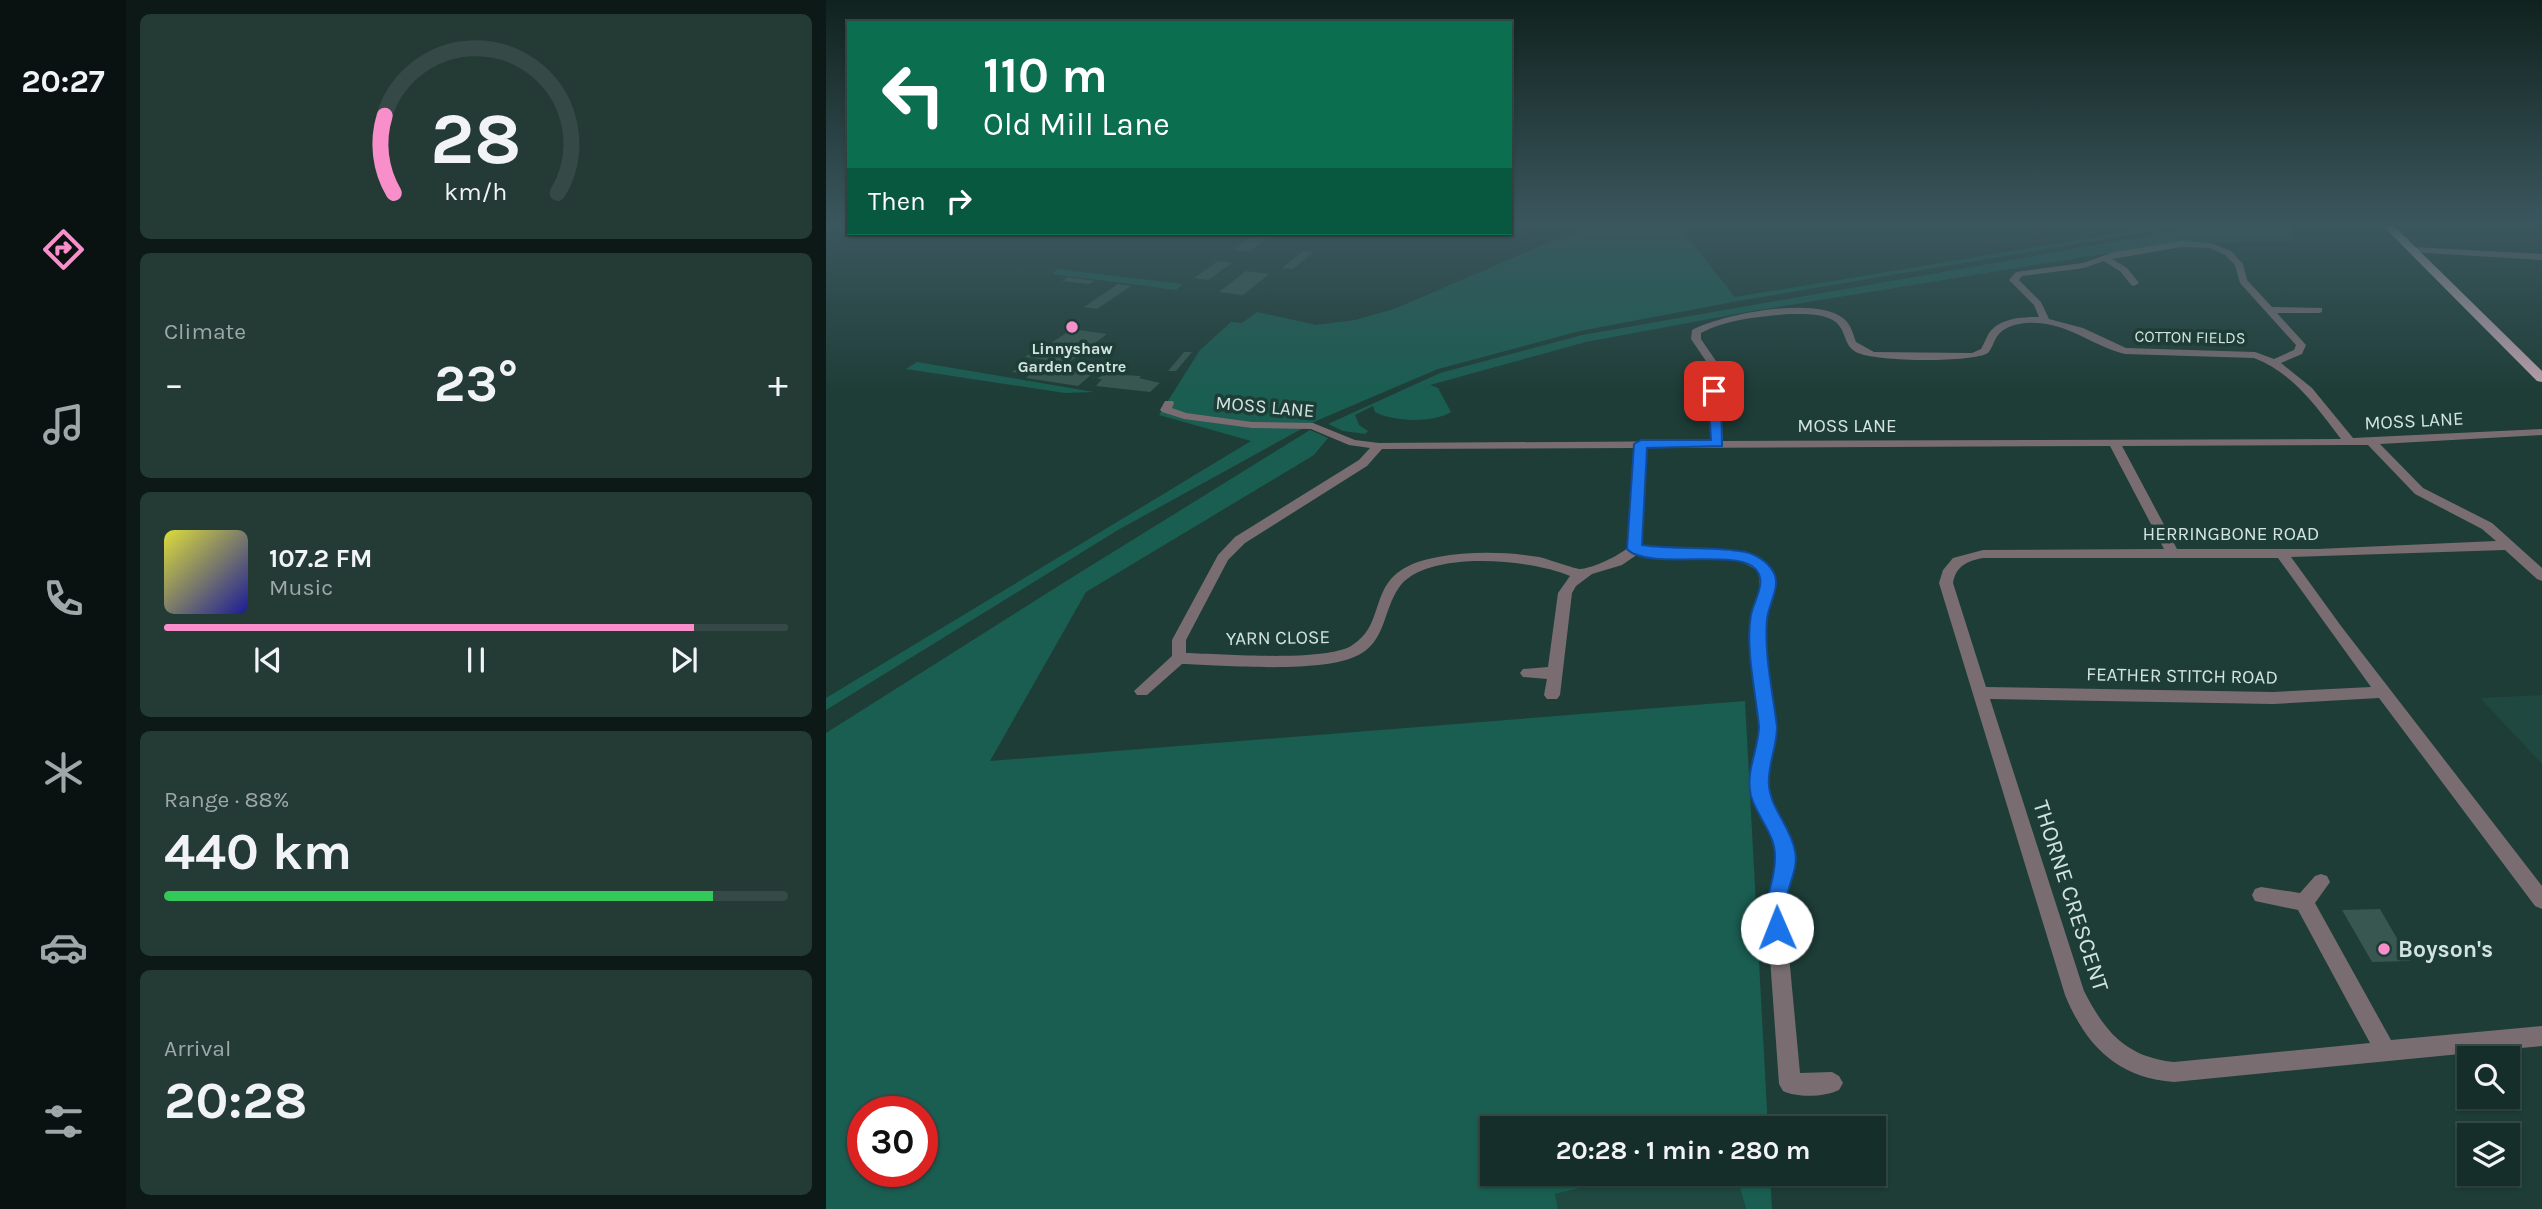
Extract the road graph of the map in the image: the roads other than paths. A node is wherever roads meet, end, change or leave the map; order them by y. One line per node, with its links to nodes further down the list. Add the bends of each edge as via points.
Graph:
1 (2016, 281): 8 (street, via 2042,309)
2 (2132, 281): 5 (street)
3 (2243, 281): 6 (street)
4 (2445, 281): 10 (main road)
5 (2134, 284)
6 (2271, 310): 7 (street); 9 (street, via 2301,345 2298,352)
7 (2319, 310)
8 (2045, 321): 9 (street, COTTON FIELDS, via 2082,331 2124,351 2239,353); 17 (street, COTTON FIELDS, via 2000,328 1984,354 1972,356 1863,353 1850,344 1841,321 1813,310 1704,326 1695,336 1713,364)
9 (2275, 362): 14 (street, COTTON FIELDS, via 2292,374)
10 (2542, 378)
11 (1169, 403): 18 (street, MOSS LANE, via 1166,410 1184,416 1252,425 1312,426 1353,443)
12 (2542, 432): 13 (street, MOSS LANE)
13 (2371, 441): 14 (street, MOSS LANE); 19 (street, via 2426,496 2487,526)
14 (2350, 442): 15 (street, MOSS LANE)
15 (2114, 443): 17 (street, MOSS LANE); 21 (street)
16 (1641, 444): 17 (street, MOSS LANE); 18 (street, MOSS LANE); 20 (street)
17 (1717, 444)
18 (1379, 446): 26 (street, via 1363,463 1231,549 1179,639)
19 (2510, 545): 22 (street, HERRINGBONE ROAD); 25 (street)
20 (1635, 549): 24 (street, via 1621,561); 39 (street, via 1740,556 1758,563 1768,575 1758,632 1768,727 1759,784 1786,852 1775,902 1790,1084)
21 (2173, 554): 22 (street, HERRINGBONE ROAD); 23 (street, HERRINGBONE ROAD, via 1983,554)
22 (2282, 554): 30 (street)
23 (1954, 563): 31 (street, THORNE CRESCENT, via 1946,583)
24 (1578, 574): 26 (street, YARN CLOSE, via 1527,559 1421,564 1391,587 1376,630 1362,647 1342,656 1314,660); 28 (street, via 1565,593)
25 (2542, 576)
26 (1179, 658): 29 (street)
27 (1528, 673): 28 (street)
28 (1555, 673): 32 (street)
29 (1142, 691)
30 (2383, 692): 31 (street, FEATHER STITCH ROAD, via 2273,698); 35 (street)
31 (1979, 694): 38 (street, THORNE CRESCENT, via 2075,995 2088,1020 2122,1057 2139,1068 2174,1072)
32 (1552, 695)
33 (2321, 882): 36 (street)
34 (2260, 895): 36 (street)
35 (2542, 900)
36 (2304, 902): 38 (street)
37 (2542, 1036): 38 (street, THORNE CRESCENT)
38 (2386, 1052)
39 (1832, 1083)

